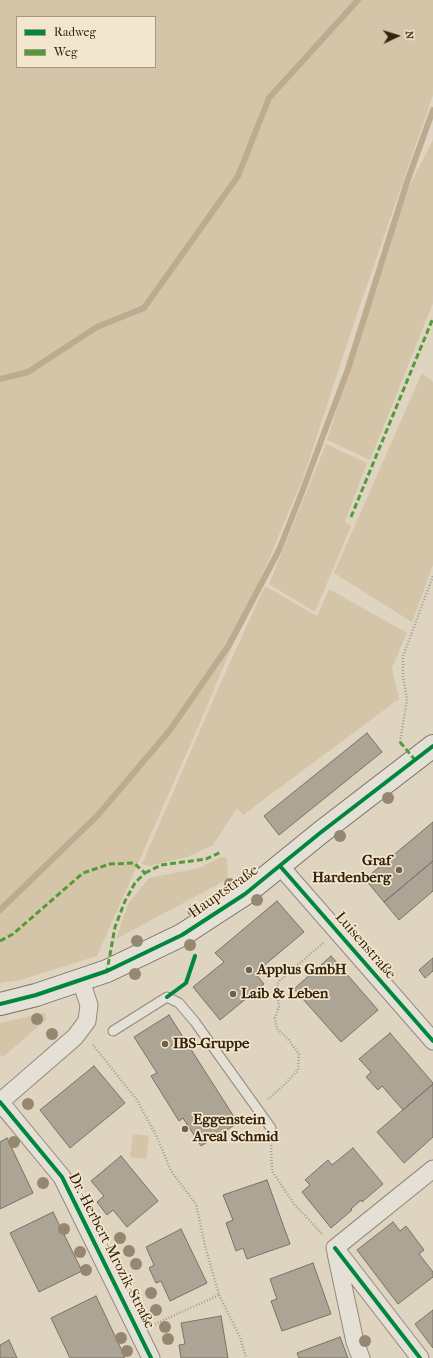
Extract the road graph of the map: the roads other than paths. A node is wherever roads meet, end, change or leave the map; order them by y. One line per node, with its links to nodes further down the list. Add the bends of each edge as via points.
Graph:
1 (433, 746): 2 (street, Hauptstraße, via 320,832)
2 (280, 866): 3 (street, Hauptstraße, via 245,894 182,935); 6 (street, Luisenstraße)
3 (81, 981): 4 (street, Hauptstraße); 7 (street, via 89,1005 88,1021 75,1037)
4 (0, 1004)
5 (113, 1031): 8 (lane, via 167,997 179,1003)
6 (433, 1040)
7 (0, 1102): 11 (street, Dr.-Herbert-Mrozik-Straße, via 62,1177)
8 (271, 1128)
9 (433, 1169): 10 (street)
10 (335, 1248): 12 (street, via 355,1342); 13 (street)
11 (151, 1358)
12 (361, 1358)
13 (420, 1358)

